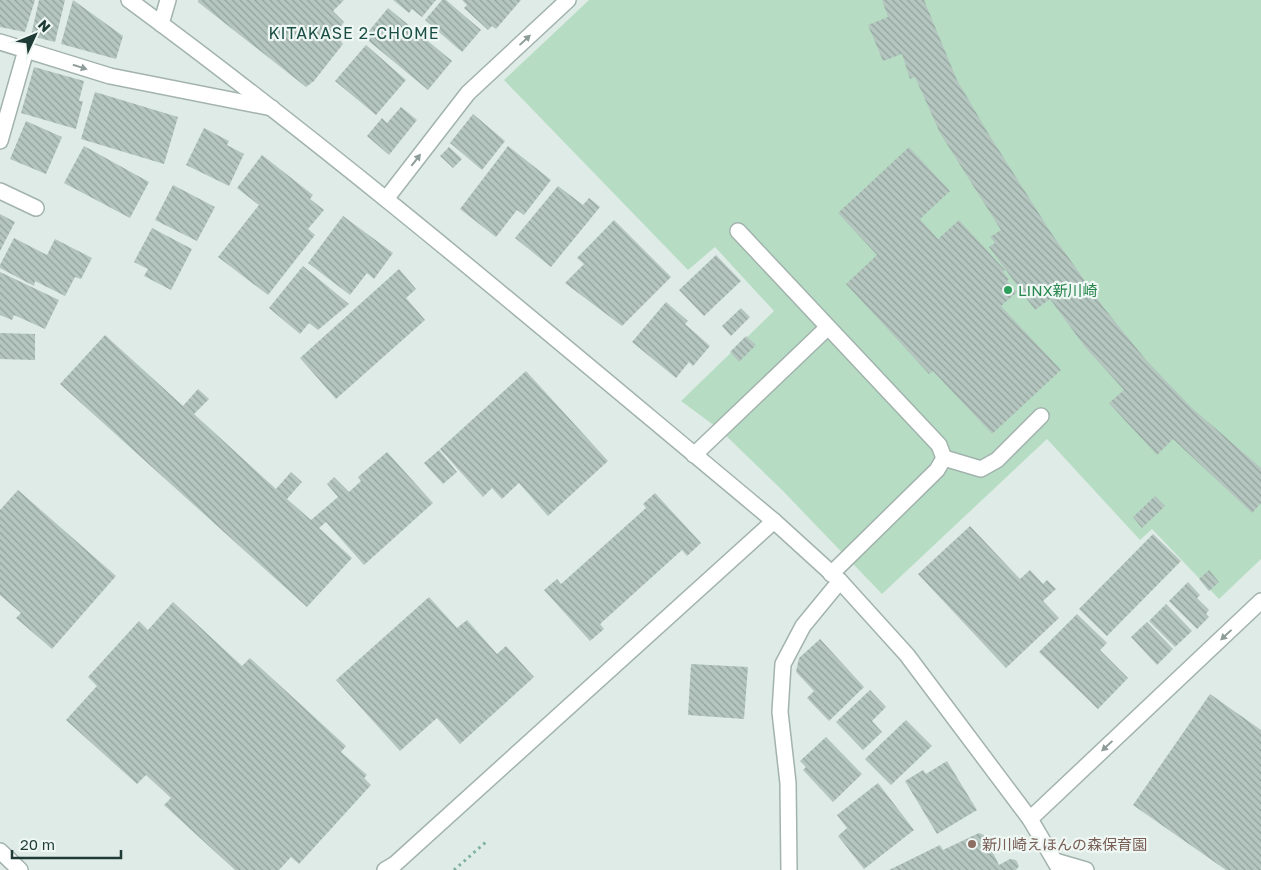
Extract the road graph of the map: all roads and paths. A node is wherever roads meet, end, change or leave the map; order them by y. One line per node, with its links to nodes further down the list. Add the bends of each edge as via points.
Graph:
1 (129, 0): 4 (street)
2 (168, 0): 4 (street)
3 (568, 0): 10 (street, one-way to 3, via 468,93)
4 (161, 24): 7 (street)
5 (0, 42): 6 (street)
6 (26, 50): 7 (street, one-way to 7, via 110,76); 8 (street)
7 (272, 108): 10 (street)
8 (0, 141)
9 (0, 191): 11 (street)
10 (386, 199): 15 (street)
11 (36, 208)
12 (738, 231): 13 (street)
13 (828, 327): 15 (street); 16 (street, via 939,445)
14 (1041, 416): 16 (street, via 997,460 980,469)
15 (694, 454): 17 (street)
16 (944, 458): 18 (street, via 937,470)
17 (774, 521): 18 (street); 25 (street, via 403,858)
18 (835, 578): 20 (street, via 907,655); 27 (street, via 803,626 783,664 780,712 788,783)
19 (1261, 601): 20 (street, one-way to 20)
20 (1030, 819): 23 (street)
21 (486, 842): 26 (path)
22 (0, 851): 24 (street)
23 (1058, 866): 28 (street)
24 (20, 870)
25 (385, 870)
26 (454, 870)
27 (789, 870)
28 (1086, 870)

